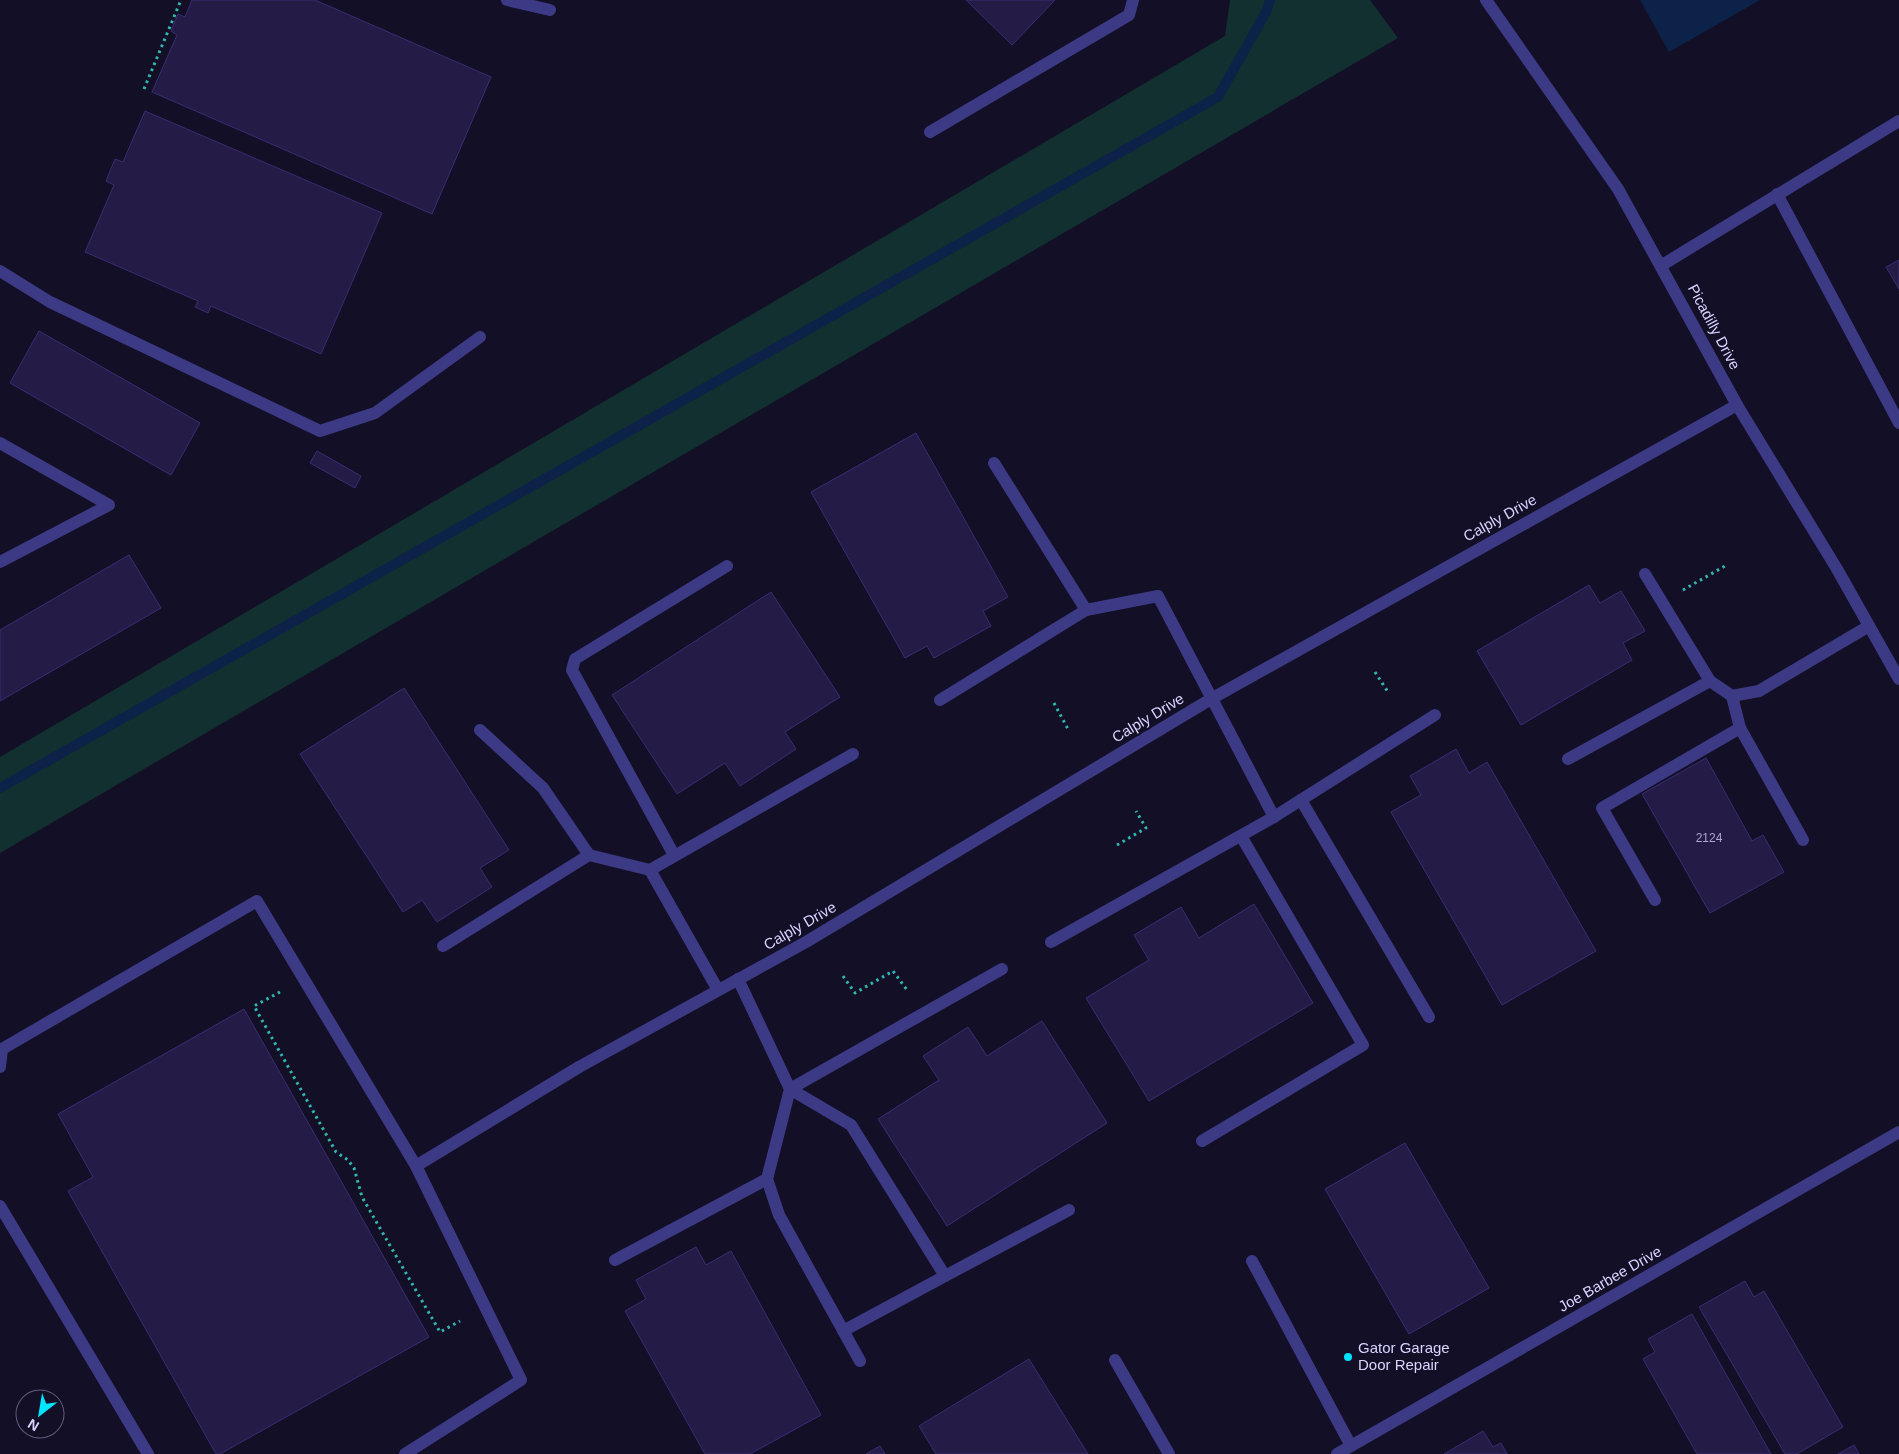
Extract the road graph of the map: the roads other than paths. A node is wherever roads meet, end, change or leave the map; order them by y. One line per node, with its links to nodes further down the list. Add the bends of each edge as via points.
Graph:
1 (507, 0): 4 (street)
2 (1133, 0): 6 (street, via 1129,15)
3 (1486, 0): 8 (street, Picadilly Drive, via 1618,189)
4 (550, 10)
5 (1899, 121): 7 (street)
6 (930, 132)
7 (1777, 194): 8 (street); 12 (street)
8 (1662, 265): 11 (street, Picadilly Drive)
9 (0, 271): 10 (street, via 50,302 320,431 375,413)
10 (480, 337)
11 (1737, 405): 19 (street, Picadilly Drive); 23 (street, Calply Drive)
12 (1899, 423)
13 (0, 443): 15 (street, via 109,505)
14 (994, 463): 18 (street)
15 (0, 562)
16 (727, 566): 35 (street, via 575,659 572,670)
17 (1645, 574): 21 (street)
18 (1086, 610): 23 (street, via 1158,596); 24 (street)
19 (1869, 626): 20 (street, Picadilly Drive); 22 (street, via 1759,691)
20 (1899, 679)
21 (1710, 681): 22 (street); 29 (street)
22 (1732, 696): 26 (street)
23 (1211, 699): 31 (street); 41 (street, Calply Drive, via 806,942)
24 (940, 700)
25 (1435, 715): 30 (street)
26 (1740, 728): 33 (street); 37 (street, via 1602,808)
27 (480, 730): 34 (street, via 543,788)
28 (853, 754): 35 (street)
29 (1568, 758)
30 (1301, 800): 31 (street); 43 (street)
31 (1274, 817): 32 (street)
32 (1241, 836): 38 (street); 47 (street, via 1363,1045)
33 (1803, 840)
34 (589, 855): 36 (street); 39 (street)
35 (674, 855): 36 (street)
36 (650, 870): 42 (street)
37 (1654, 900)
38 (1051, 942)
39 (443, 946)
40 (1002, 969): 45 (street)
41 (738, 979): 42 (street, Calply Drive); 45 (street)
42 (718, 990): 48 (street, Calply Drive, via 579,1066)
43 (1429, 1017)
44 (0, 1067): 48 (street, via 2,1049 257,901)
45 (790, 1090): 49 (street); 54 (street, via 851,1125)
46 (1899, 1132): 58 (street, Joe Barbee Drive)
47 (1202, 1141)
48 (416, 1166): 60 (street, via 521,1380)
49 (767, 1179): 52 (street); 55 (street, via 779,1215)
50 (0, 1206): 59 (street)
51 (1069, 1210): 54 (street)
52 (615, 1260)
53 (1252, 1261): 58 (street)
54 (945, 1276): 55 (street)
55 (843, 1331): 56 (street)
56 (860, 1360)
57 (1115, 1360): 61 (street)
58 (1351, 1446): 62 (street, Joe Barbee Drive)
59 (148, 1454)
60 (405, 1454)
61 (1169, 1454)
62 (1337, 1454)

